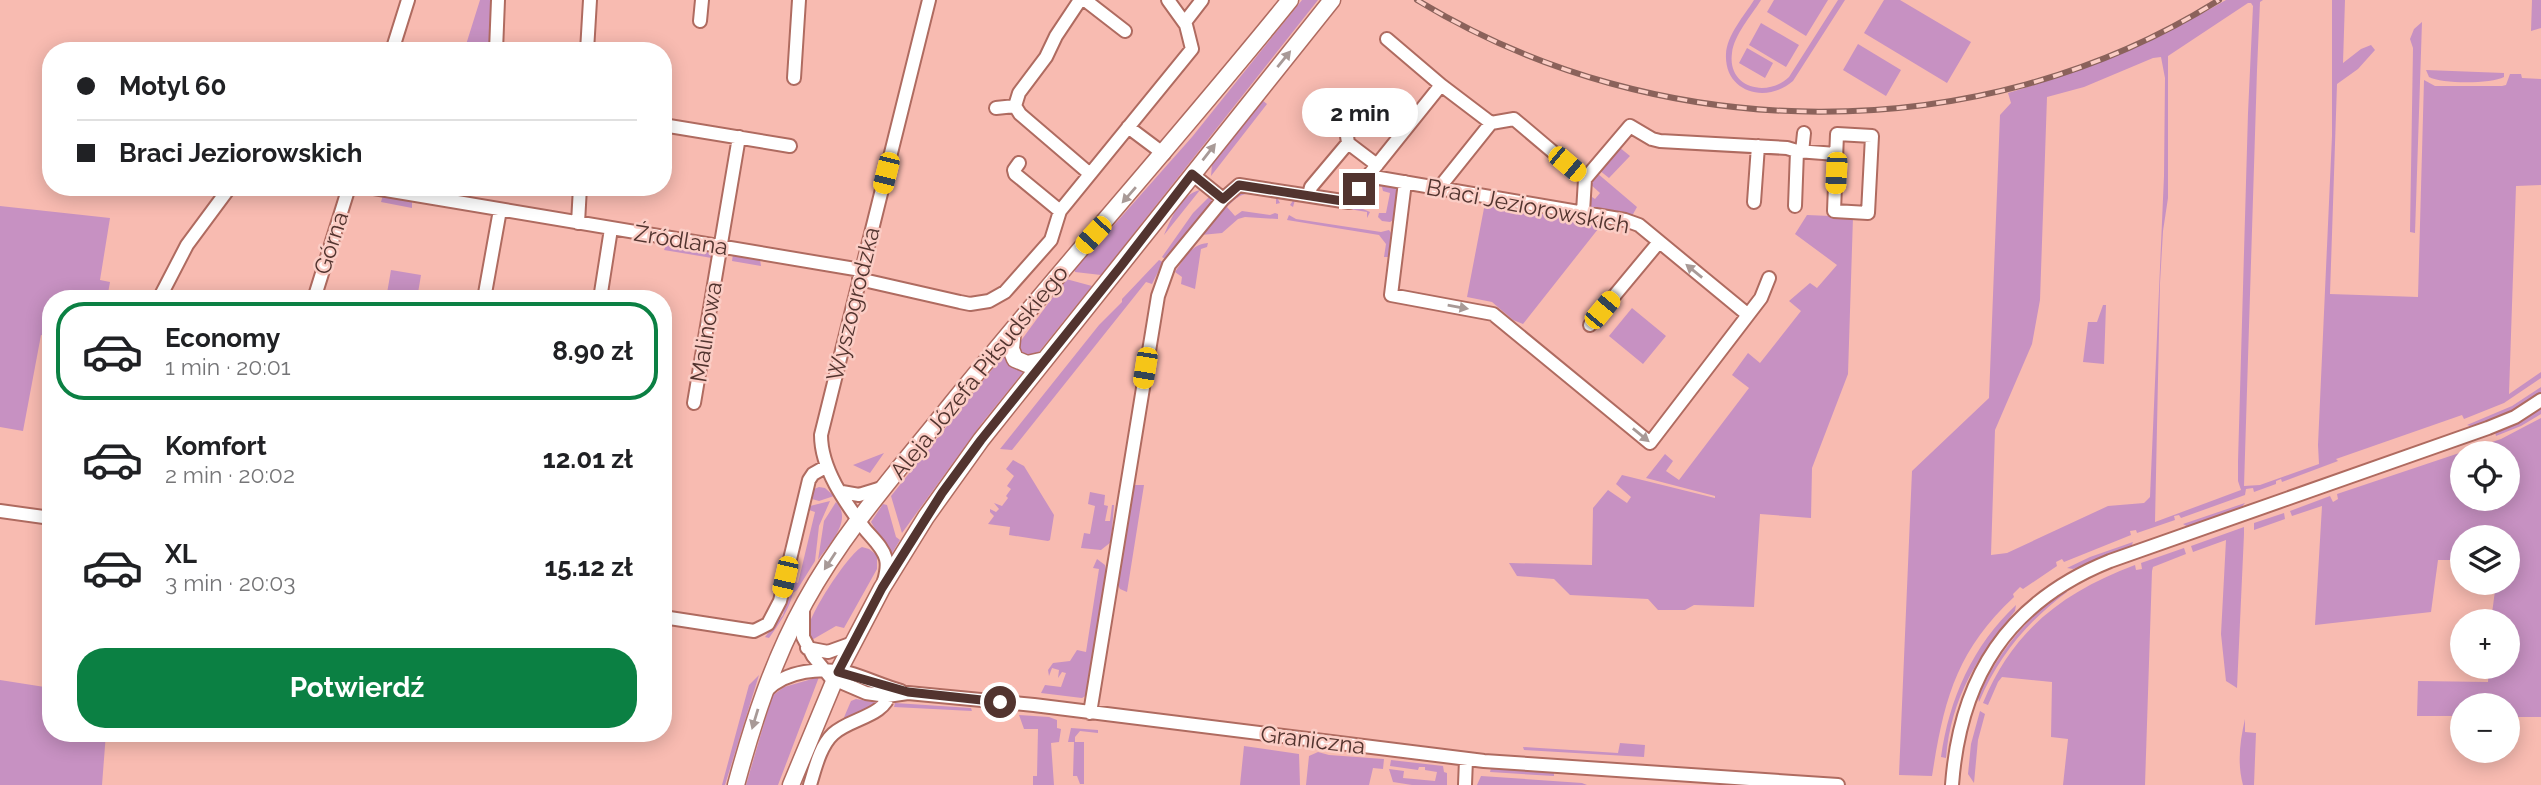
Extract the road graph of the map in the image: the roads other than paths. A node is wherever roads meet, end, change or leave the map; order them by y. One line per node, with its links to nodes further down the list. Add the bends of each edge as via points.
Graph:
1 (408, 0): 16 (street)
2 (498, 0): 17 (street)
3 (590, 0): 18 (street)
4 (702, 0): 12 (street)
5 (799, 0): 19 (street)
6 (929, 0): 58 (street, Wyszogrodzka)
7 (1082, 0): 14 (street); 21 (street, via 1019,93)
8 (1168, 0): 13 (street)
9 (1202, 0): 13 (street)
10 (1290, 0): 33 (main road, Aleja Józefa Piłsudskiego)
11 (1332, 0): 38 (main road, Aleja Józefa Piłsudskiego, one-way to 11)
12 (700, 21)
13 (1185, 22): 26 (street, Źródlana, via 1192,49)
14 (1125, 31)
15 (1387, 39): 20 (street)
16 (395, 42)
17 (496, 42)
18 (588, 42)
19 (794, 78)
20 (1441, 85): 24 (street); 36 (street)
21 (1015, 106): 22 (street); 37 (street)
22 (996, 108)
23 (1326, 115): 29 (street, via 1346,129)
24 (1490, 123): 40 (street, via 1514,119); 42 (street)
25 (672, 126): 28 (street)
26 (1128, 127): 33 (street); 37 (street, Źródlana)
27 (1804, 133): 32 (street)
28 (738, 137): 30 (street); 57 (street, Malinowa)
29 (1348, 143): 36 (street); 43 (street)
30 (790, 146)
31 (1758, 146): 32 (street); 40 (street, via 1660,141 1630,126); 49 (street)
32 (1800, 152): 34 (street); 50 (street)
33 (1164, 154): 66 (main road, Aleja Józefa Piłsudskiego, one-way to 66)
34 (1836, 154): 34 (street, via 1834,211 1868,213 1872,136 1837,134)
35 (1018, 163): 52 (street, via 1015,174)
36 (1377, 165): 39 (street)
37 (1090, 174): 52 (street, Źródlana)
38 (1192, 174): 48 (street); 67 (main road, Aleja Józefa Piłsudskiego)
39 (1368, 176): 41 (street, Braci Jeziorowskich); 43 (street, via 1349,202)
40 (1585, 179): 53 (street)
41 (1405, 182): 42 (street, Braci Jeziorowskich); 64 (street, Braci Jeziorowskich, one-way to 64, via 1391,295 1493,314 1650,443)
42 (1439, 188): 53 (street, Braci Jeziorowskich)
43 (1309, 195): 48 (street, via 1239,185)
44 (223, 196): 60 (street, via 187,245)
45 (346, 196): 61 (street, Górna)
46 (420, 196): 51 (street, Źródlana)
47 (579, 196): 54 (street)
48 (1223, 199): 84 (street, via 1169,265 1158,296)
49 (1754, 202)
50 (1795, 206)
51 (500, 210): 54 (street, Źródlana); 62 (street)
52 (1060, 211): 58 (street, Źródlana, via 1051,240 996,299 970,304)
53 (1583, 212): 56 (street, Braci Jeziorowskich, via 1625,219)
54 (578, 222): 55 (street, Źródlana)
55 (611, 229): 57 (street, Źródlana); 63 (street)
56 (1659, 242): 64 (street, Braci Jeziorowskich, one-way to 56); 65 (street)
57 (720, 246): 58 (street, Źródlana); 69 (street, Malinowa)
58 (860, 275): 70 (street, Wyszogrodzka, via 821,435)
59 (1769, 278): 64 (street, via 1761,298)
60 (164, 290)
61 (317, 290)
62 (486, 290)
63 (601, 290)
64 (1747, 314)
65 (1590, 325)
66 (1013, 329): 67 (main road, via 1014,359 1027,365); 71 (main road, Aleja Józefa Piłsudskiego)
67 (1045, 360): 76 (main road, Aleja Józefa Piłsudskiego, via 942,493)
68 (2541, 400): 91 (street, via 2488,428 2110,561 2057,586 2012,625 1982,669 1965,711)
69 (694, 403)
70 (827, 467): 72 (street, Wyszogrodzka); 78 (street, via 809,481 780,601 768,624 754,631)
71 (886, 487): 72 (street, via 866,494); 75 (main road, Aleja Józefa Piłsudskiego)
72 (842, 492): 75 (street, Wyszogrodzka)
73 (0, 510): 74 (street)
74 (42, 514)
75 (859, 520): 76 (street, Wyszogrodzka, via 884,555 887,565); 77 (main road, one-way to 77)
76 (882, 588): 79 (main road, Wyszogrodzka)
77 (804, 603): 80 (street, via 802,630); 83 (main road)
78 (672, 618)
79 (853, 643): 80 (street, via 828,652); 81 (main road, Wyszogrodzka)
80 (807, 648): 81 (street)
81 (832, 674): 82 (street, Graniczna); 83 (street, via 806,672 782,679); 87 (main road, Wyszogrodzka)
82 (890, 692): 84 (street, Graniczna); 88 (street, via 880,708 829,738)
83 (763, 694): 86 (main road, one-way to 86)
84 (1090, 713): 85 (street, Graniczna)
85 (1466, 759): 89 (street); 90 (street, Graniczna)
86 (736, 785)
87 (791, 785)
88 (810, 785)
89 (1465, 785)
90 (1838, 785)
91 (1952, 785)

